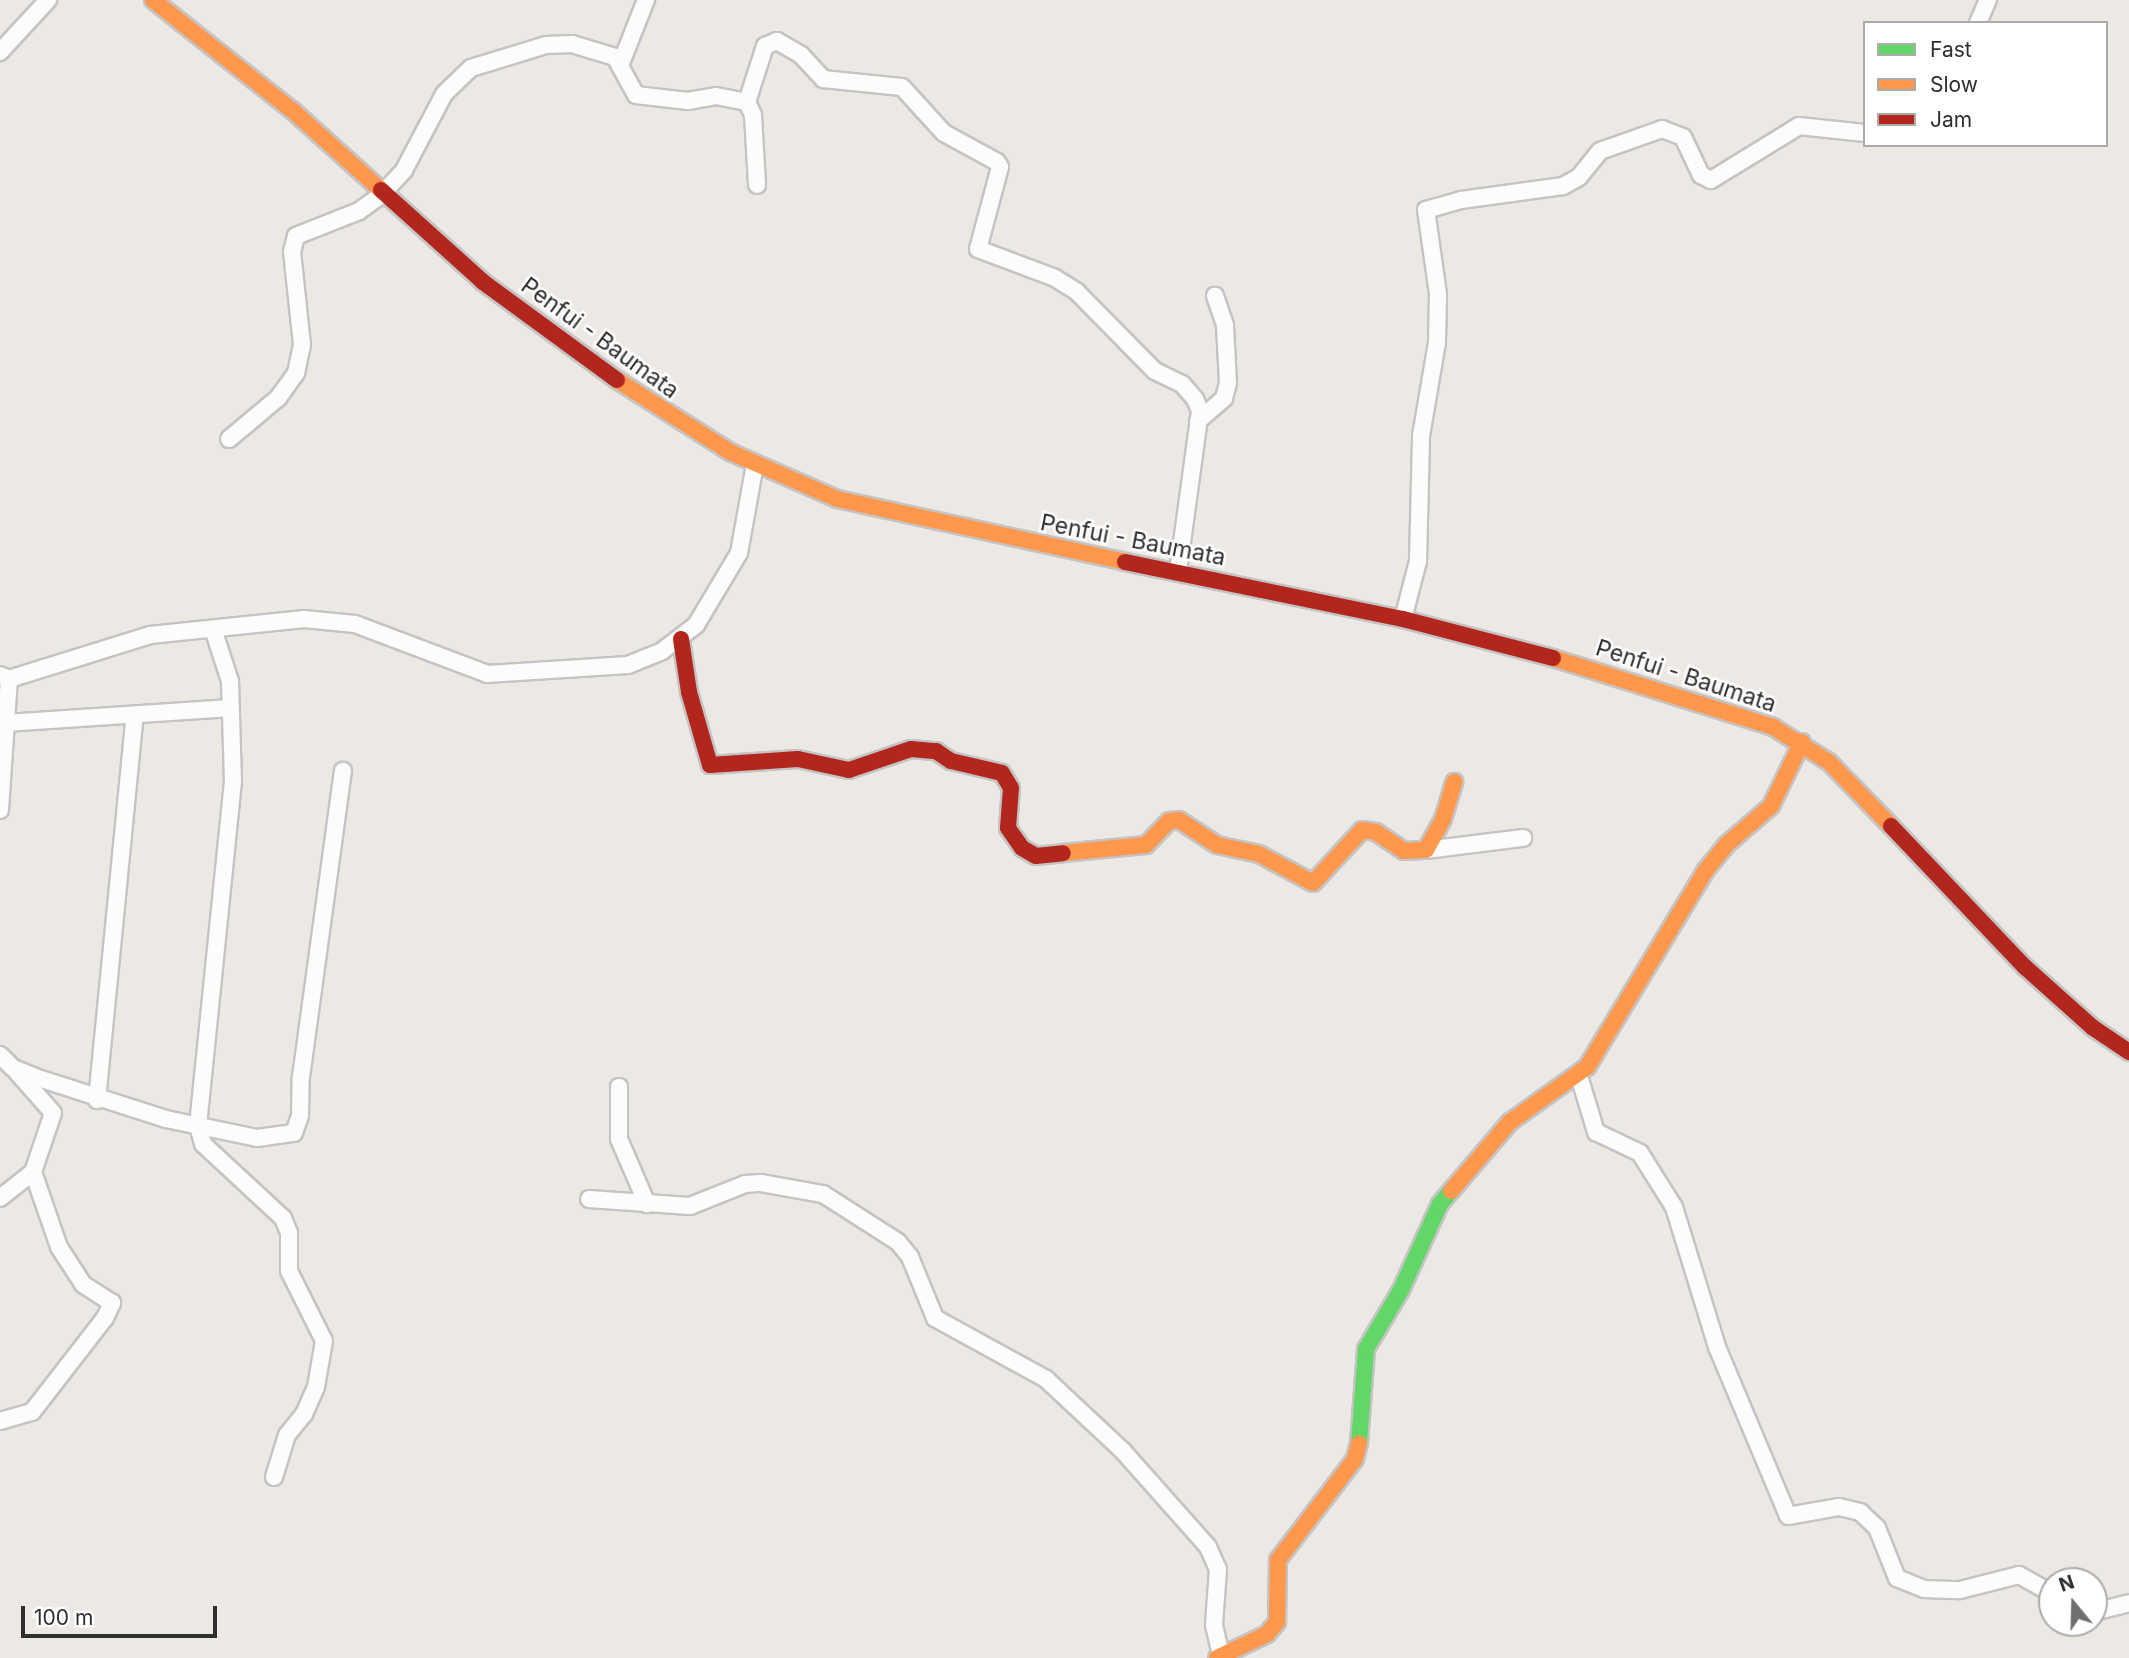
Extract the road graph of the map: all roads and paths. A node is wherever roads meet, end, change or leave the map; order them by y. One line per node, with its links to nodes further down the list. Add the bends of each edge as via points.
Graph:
1 (48, 0): 6 (street)
2 (153, 0): 11 (street, Penfui - Baumata, via 292,110)
3 (646, 0): 7 (street)
4 (1988, 0): 5 (street)
5 (1979, 21)
6 (0, 52)
7 (621, 64): 8 (street, via 636,95 688,101 716,96); 11 (street, via 606,53 559,44 471,68 444,94 404,170)
8 (747, 102): 10 (street, via 753,109); 13 (street, via 765,46 777,41 801,55 823,79 902,87 944,133 1000,167 978,249 1055,278 1077,292 1155,370 1182,384 1195,399)
9 (1863, 133): 17 (street, via 1798,126 1711,180 1701,175 1683,137 1662,129 1600,151 1579,177 1563,186 1461,200 1426,210 1438,294 1437,342 1421,436 1418,561)
10 (757, 185)
11 (382, 194): 14 (street, via 359,211 296,236 292,252 302,345 296,373 278,398); 15 (street, Penfui - Baumata, via 483,282 627,387)
12 (1215, 296): 13 (street, via 1226,325 1228,383 1224,398)
13 (1198, 421): 16 (street)
14 (229, 439)
15 (755, 464): 16 (street, Penfui - Baumata, via 836,499 895,515); 19 (street, via 739,552 696,625)
16 (1178, 572): 17 (street, Penfui - Baumata)
17 (1403, 619): 24 (street, Penfui - Baumata, via 1602,671 1773,727)
18 (213, 629): 19 (street, via 304,619 355,624 475,672 507,675 628,665); 20 (street, via 150,635); 21 (street, via 230,681)
19 (681, 639): 29 (street, via 705,760 713,766 798,759 849,770 911,749 936,751 951,761 1002,773 1011,788 1009,828 1022,848 1036,856 1146,845 1169,821 1179,820 1217,845 1259,854 1313,883 1362,830 1376,832 1404,851)
20 (3, 678): 23 (street)
21 (231, 708): 22 (street); 36 (street, via 233,782)
22 (135, 715): 23 (street); 35 (street)
23 (5, 723): 27 (street)
24 (1802, 742): 30 (street, Penfui - Baumata, via 1858,791 2025,967 2092,1027); 33 (street, via 1771,806 1726,845 1706,870 1635,992)
25 (343, 771): 36 (street, via 298,1127 287,1136 257,1138)
26 (1454, 782): 29 (street, via 1443,819)
27 (0, 810)
28 (1523, 838): 29 (street)
29 (1426, 850)
30 (2129, 1052)
31 (0, 1055): 32 (street)
32 (13, 1068): 35 (street); 37 (street, via 53,1113)
33 (1579, 1076): 43 (street, via 1596,1132 1640,1153 1674,1207 1717,1347 1788,1516 1839,1507 1860,1512 1877,1528 1897,1578 1924,1589 1960,1590 2019,1575); 46 (street, via 1510,1122 1440,1204 1401,1290 1370,1339 1355,1459 1278,1560 1277,1622 1267,1633)
34 (619, 1087): 40 (street, via 619,1139)
35 (97, 1100): 36 (street)
36 (198, 1126): 42 (street, via 203,1144 283,1218 289,1233 289,1271 322,1333 322,1368 309,1406 286,1435)
37 (33, 1172): 38 (street); 41 (street, via 71,1269 83,1284 112,1303 32,1412)
38 (0, 1198)
39 (589, 1199): 40 (street)
40 (647, 1204): 46 (street, via 702,1205 745,1184 761,1183 823,1194 898,1242 935,1318 1046,1378 1122,1450 1208,1547 1217,1563 1214,1625)
41 (0, 1421)
42 (274, 1477)
43 (2038, 1585)
44 (2129, 1603): 45 (street)
45 (2108, 1608)
46 (1220, 1657)

